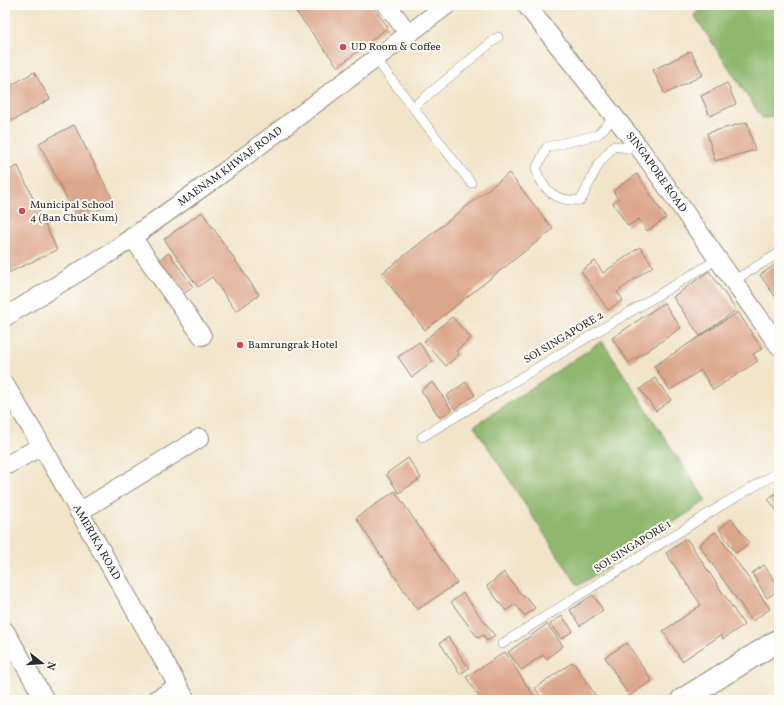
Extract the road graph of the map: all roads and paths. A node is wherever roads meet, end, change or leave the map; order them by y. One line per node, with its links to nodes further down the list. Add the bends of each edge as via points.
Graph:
1 (387, 5): 4 (street)
2 (447, 5): 4 (street, MAENAM KHWAE ROAD)
3 (526, 5): 8 (street, SINGAPORE ROAD)
4 (408, 33): 6 (street, MAENAM KHWAE ROAD)
5 (498, 37): 7 (lane)
6 (375, 58): 7 (lane); 11 (street, MAENAM KHWAE ROAD, via 224,172)
7 (412, 107): 10 (lane)
8 (615, 117): 9 (street, SINGAPORE ROAD); 9 (lane, via 597,135 547,148 536,169 541,183 556,197 567,202 581,200 598,163 614,146)
9 (641, 150): 13 (street, SINGAPORE ROAD)
10 (471, 183)
11 (132, 237): 15 (street, MAENAM KHWAE ROAD); 16 (street)
12 (779, 253): 14 (lane)
13 (718, 259): 14 (street, SINGAPORE ROAD); 19 (lane, SOI SINGAPORE 2)
14 (734, 281): 17 (street, SINGAPORE ROAD)
15 (5, 317)
16 (202, 336)
17 (779, 346)
18 (5, 385): 21 (street, AMERIKA ROAD)
19 (422, 437)
20 (200, 438): 24 (street)
21 (42, 446): 22 (street); 24 (street, AMERIKA ROAD)
22 (5, 466)
23 (779, 472): 27 (lane, SOI SINGAPORE 1, via 722,505)
24 (79, 512): 28 (street, AMERIKA ROAD)
25 (5, 631): 29 (street)
26 (779, 640): 31 (main road)
27 (502, 644)
28 (182, 694): 30 (street)
29 (45, 700)
30 (155, 700)
31 (682, 700)

